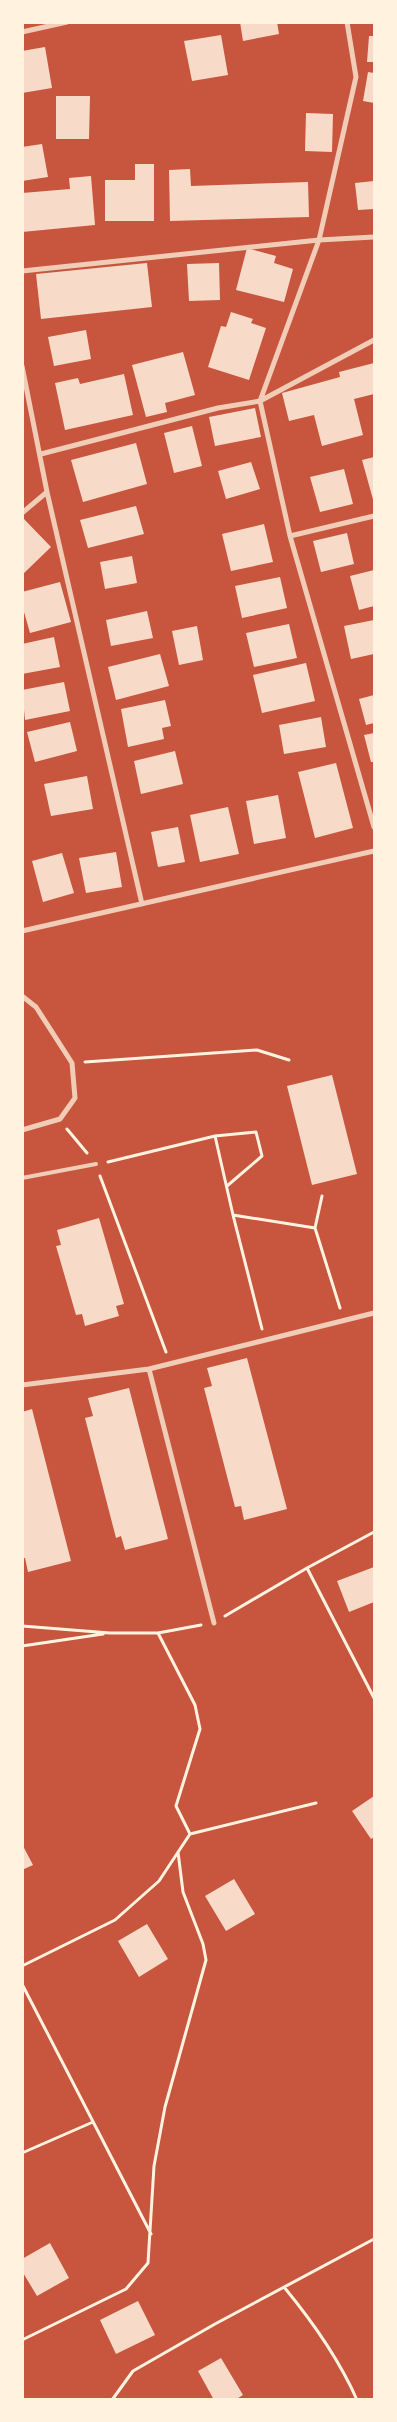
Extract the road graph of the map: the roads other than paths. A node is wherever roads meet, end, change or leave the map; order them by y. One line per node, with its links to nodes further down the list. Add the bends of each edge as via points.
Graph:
1 (68, 22): 3 (street)
2 (347, 22): 5 (street, via 356,77)
3 (22, 32)
4 (374, 237): 5 (street)
5 (319, 240): 6 (street); 9 (street)
6 (22, 271)
7 (374, 340): 9 (street)
8 (22, 366): 10 (street)
9 (260, 401): 10 (street, via 218,408); 14 (street)
10 (41, 454): 11 (street)
11 (47, 492): 12 (street); 17 (street)
12 (22, 514)
13 (374, 516): 14 (street)
14 (290, 536): 15 (street)
15 (374, 827)
16 (374, 850): 17 (street)
17 (142, 904): 18 (street)
18 (22, 931)
19 (22, 996): 20 (street, via 36,1007 72,1063 75,1098 60,1119)
20 (22, 1130)
21 (96, 1164): 22 (lane)
22 (22, 1178)
23 (374, 1313): 24 (street)
24 (149, 1369): 25 (street); 26 (street)
25 (22, 1385)
26 (214, 1623)

